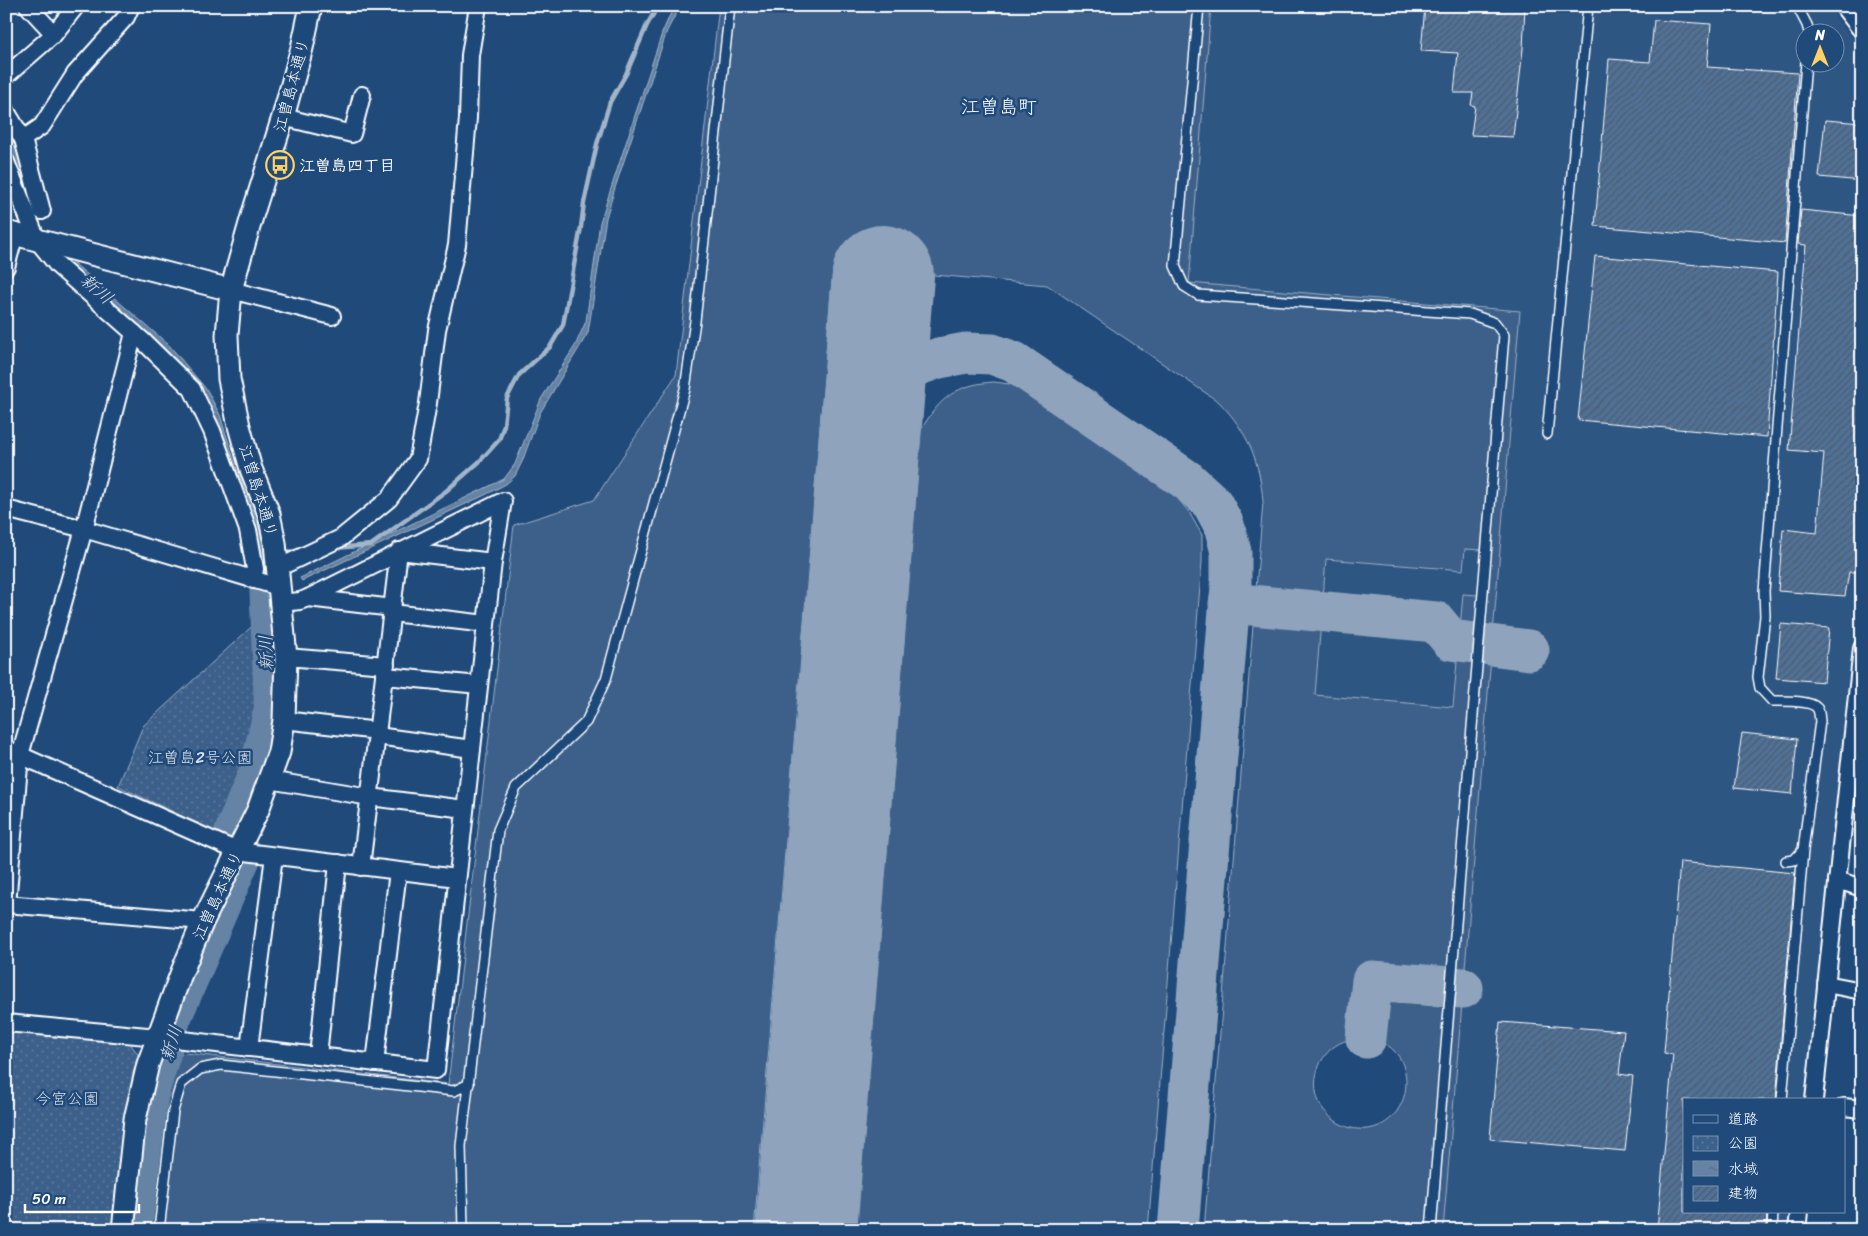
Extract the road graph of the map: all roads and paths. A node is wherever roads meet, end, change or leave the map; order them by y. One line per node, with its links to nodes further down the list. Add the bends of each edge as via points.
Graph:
1 (28, 6): 13 (street)
2 (76, 6): 13 (street)
3 (131, 6): 19 (street, via 126,17 75,74 42,126)
4 (310, 6): 18 (street, 江曽島本通り)
5 (478, 6): 34 (street, via 470,55 457,245 437,330 418,459 389,499)
6 (730, 6): 68 (lane, via 685,389 606,679 586,722 516,788 498,830)
7 (1199, 6): 78 (lane, via 1175,266 1184,286 1198,295 1470,314 1495,324 1504,335)
8 (1588, 6): 28 (lane)
9 (1796, 6): 11 (lane)
10 (1846, 6): 12 (street)
11 (1805, 22)
12 (1861, 24)
13 (54, 34): 15 (street)
14 (1805, 72): 49 (lane, via 1758,676 1760,688 1772,701 1810,704 1819,712)
15 (6, 76)
16 (362, 95): 18 (street, via 352,134)
17 (6, 111): 19 (street)
18 (283, 117): 25 (street, 江曽島本通り)
19 (23, 139): 21 (street)
20 (6, 162): 23 (street)
21 (42, 211)
22 (11, 233): 23 (street); 24 (street)
23 (37, 240): 25 (street); 27 (street, via 57,265)
24 (6, 267)
25 (231, 290): 26 (street); 34 (street, 江曽島本通り, via 226,335 228,379 251,469 269,514)
26 (332, 316)
27 (134, 333): 30 (street); 33 (street, via 192,389 212,430 248,530)
28 (1547, 434)
29 (6, 509): 30 (street)
30 (84, 529): 33 (street); 45 (street)
31 (400, 551): 32 (street); 32 (street, via 503,501); 35 (street); 36 (street)
32 (494, 562): 37 (street)
33 (253, 580): 34 (street)
34 (279, 586): 35 (street, via 300,601); 39 (street, 江曽島本通り)
35 (308, 598): 36 (street)
36 (392, 610): 37 (street); 40 (street)
37 (486, 624): 41 (street)
38 (1862, 648): 57 (street)
39 (286, 656): 40 (street); 42 (street, 江曽島本通り)
40 (385, 670): 41 (street); 43 (street)
41 (479, 685): 44 (street)
42 (284, 720): 43 (street); 46 (street, 江曽島本通り, via 279,752)
43 (377, 734): 44 (street); 47 (street)
44 (472, 749): 48 (street)
45 (13, 752): 50 (street); 59 (street)
46 (269, 780): 47 (street); 50 (street, 江曽島本通り)
47 (370, 796): 48 (street); 54 (street)
48 (465, 810): 56 (street)
49 (1803, 850): 52 (lane, via 1794,860); 69 (lane)
50 (237, 851): 51 (street); 60 (street, 江曽島本通り)
51 (274, 856): 53 (street); 65 (street)
52 (1786, 861)
53 (338, 864): 54 (street); 66 (street)
54 (361, 866): 55 (street)
55 (398, 871): 56 (street); 67 (street)
56 (457, 878): 67 (street, via 436,1070)
57 (1837, 880): 58 (street); 61 (street)
58 (1862, 888)
59 (7, 904): 60 (street)
60 (203, 921): 64 (street, 江曽島本通り)
61 (1826, 984): 62 (street); 70 (street)
62 (1862, 991)
63 (6, 1023): 64 (street)
64 (158, 1037): 65 (street); 75 (street, 江曽島本通り, via 138,1102)
65 (249, 1048): 66 (street)
66 (318, 1056): 67 (street)
67 (375, 1063)
68 (469, 1084): 76 (lane, via 454,1092 221,1065 200,1069 182,1084 173,1111); 77 (lane, via 461,1146)
69 (1782, 1098)
70 (1814, 1098)
71 (1846, 1107): 72 (street)
72 (1862, 1109)
73 (1773, 1214): 79 (lane)
74 (1799, 1214): 80 (street)
75 (123, 1230)
76 (159, 1230)
77 (463, 1230)
78 (1432, 1230)
79 (1772, 1230)
80 (1797, 1230)

